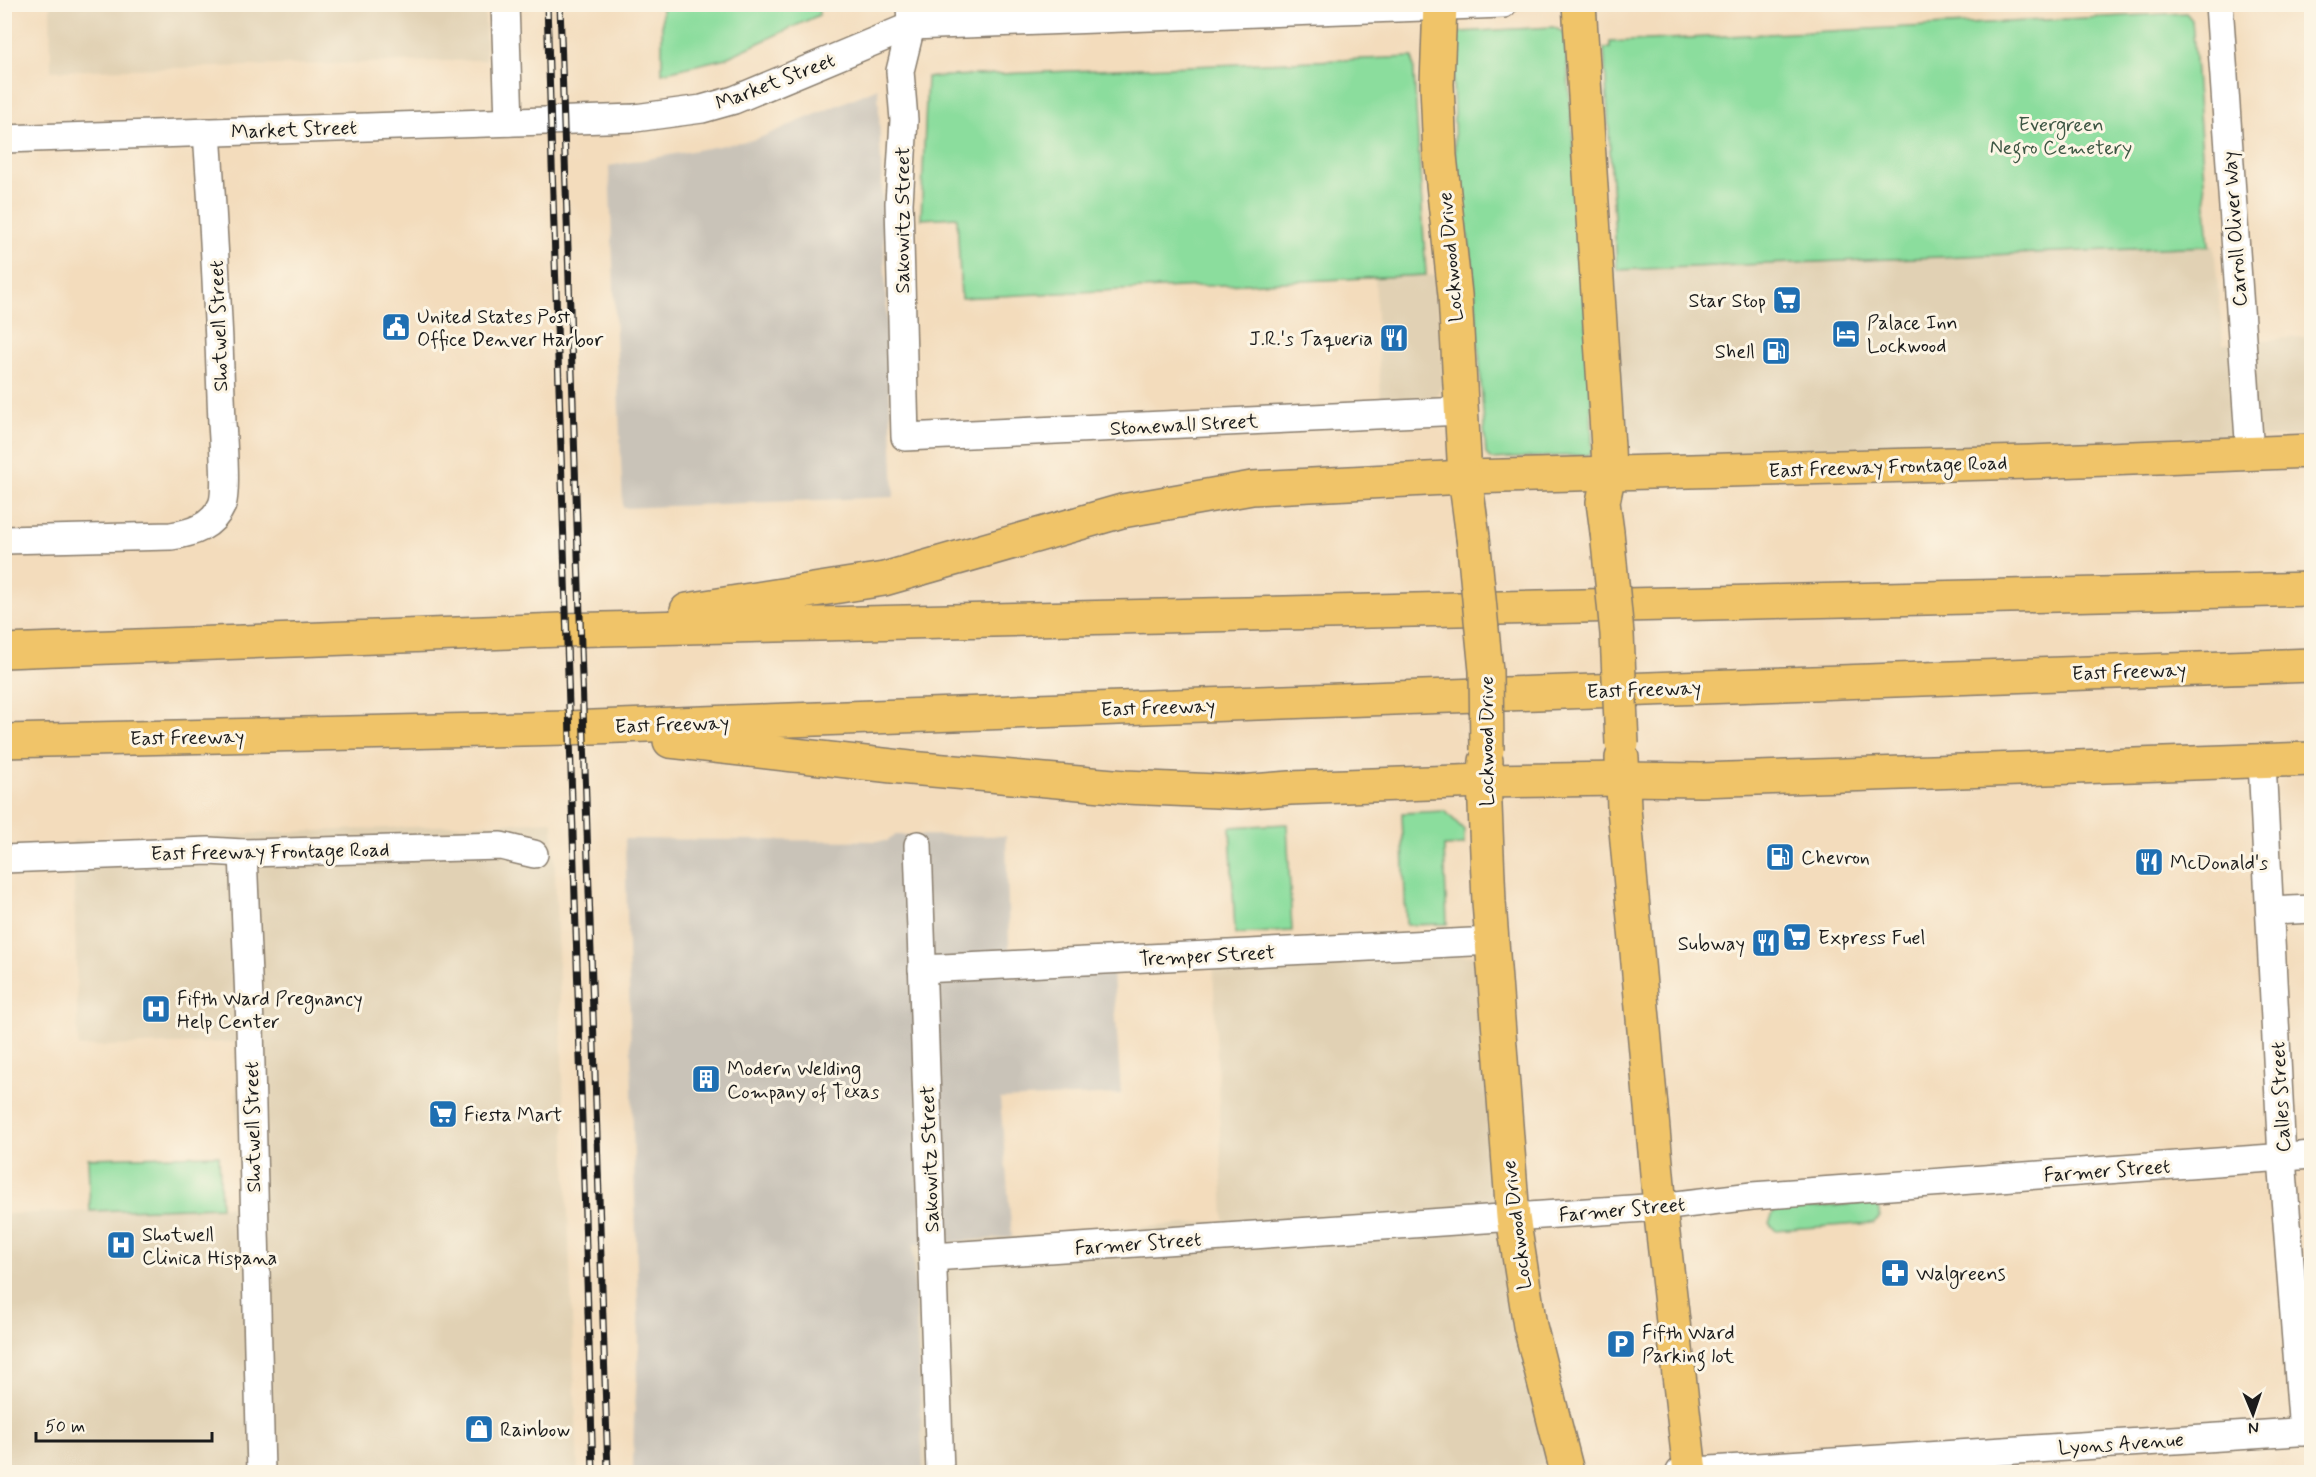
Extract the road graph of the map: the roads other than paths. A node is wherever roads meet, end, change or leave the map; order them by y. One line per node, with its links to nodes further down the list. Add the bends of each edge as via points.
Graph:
1 (505, 4): 7 (street)
2 (1503, 4): 5 (street, Market Street)
3 (1579, 4): 14 (main road)
4 (2219, 4): 13 (street, Carroll Oliver Way)
5 (1440, 6): 6 (street, Market Street); 10 (main road, Lockwood Drive, via 1440,156)
6 (911, 15): 7 (street, Market Street, via 734,100 702,109 635,118); 11 (street, Sakowitz Street, via 900,71 904,120 899,202)
7 (509, 122): 8 (street, Market Street)
8 (207, 132): 9 (street, Market Street); 16 (street, Shotwell Street, via 223,453 224,501 216,518 188,534 171,536)
9 (4, 139)
10 (1462, 411): 11 (street, Stonewall Street); 15 (main road, Lockwood Drive)
11 (905, 437)
12 (2312, 452): 13 (main road, East Freeway Frontage Road)
13 (2250, 454): 14 (main road, East Freeway Frontage Road)
14 (1609, 473): 15 (main road, East Freeway Frontage Road); 28 (main road, bridge, via 1603,502 1615,614)
15 (1465, 477): 18 (main road, East Freeway Frontage Road, via 1252,488 1122,511 884,579); 27 (main road, Lockwood Drive, bridge, via 1486,671)
16 (4, 540)
17 (2312, 589): 18 (main road)
18 (561, 630): 20 (main road)
19 (4, 646): 20 (main road)
20 (62, 649): 21 (main road)
21 (4, 651)
22 (2312, 665): 23 (main road, East Freeway)
23 (566, 728): 24 (main road, East Freeway); 27 (main road, via 910,768 1125,787 1240,792)
24 (4, 741)
25 (2312, 759): 26 (main road)
26 (2262, 762): 28 (main road, via 1701,780); 34 (street, Calles Street)
27 (1486, 766): 28 (main road); 35 (main road, Lockwood Drive)
28 (1623, 779): 39 (main road)
29 (918, 845): 36 (street, Sakowitz Street)
30 (243, 853): 31 (street, East Freeway Frontage Road, via 501,846); 32 (street, East Freeway Frontage Road); 44 (street, Shotwell Street)
31 (534, 854)
32 (4, 859)
33 (2312, 909): 34 (street)
34 (2271, 911): 38 (street, Calles Street)
35 (1492, 941): 36 (street, Tremper Street); 40 (main road, Lockwood Drive)
36 (922, 969): 41 (street, Sakowitz Street)
37 (2312, 1155): 38 (street, Farmer Street)
38 (2282, 1158): 39 (street, Farmer Street, via 1752,1196); 42 (street, Calles Street)
39 (1659, 1207): 40 (street, Farmer Street); 43 (main road)
40 (1513, 1217): 41 (street, Farmer Street); 46 (main road, Lockwood Drive, via 1530,1326)
41 (933, 1257): 45 (street, Sakowitz Street)
42 (2307, 1432): 43 (street, Lyons Avenue)
43 (1687, 1472)
44 (261, 1473)
45 (940, 1473)
46 (1567, 1473)

